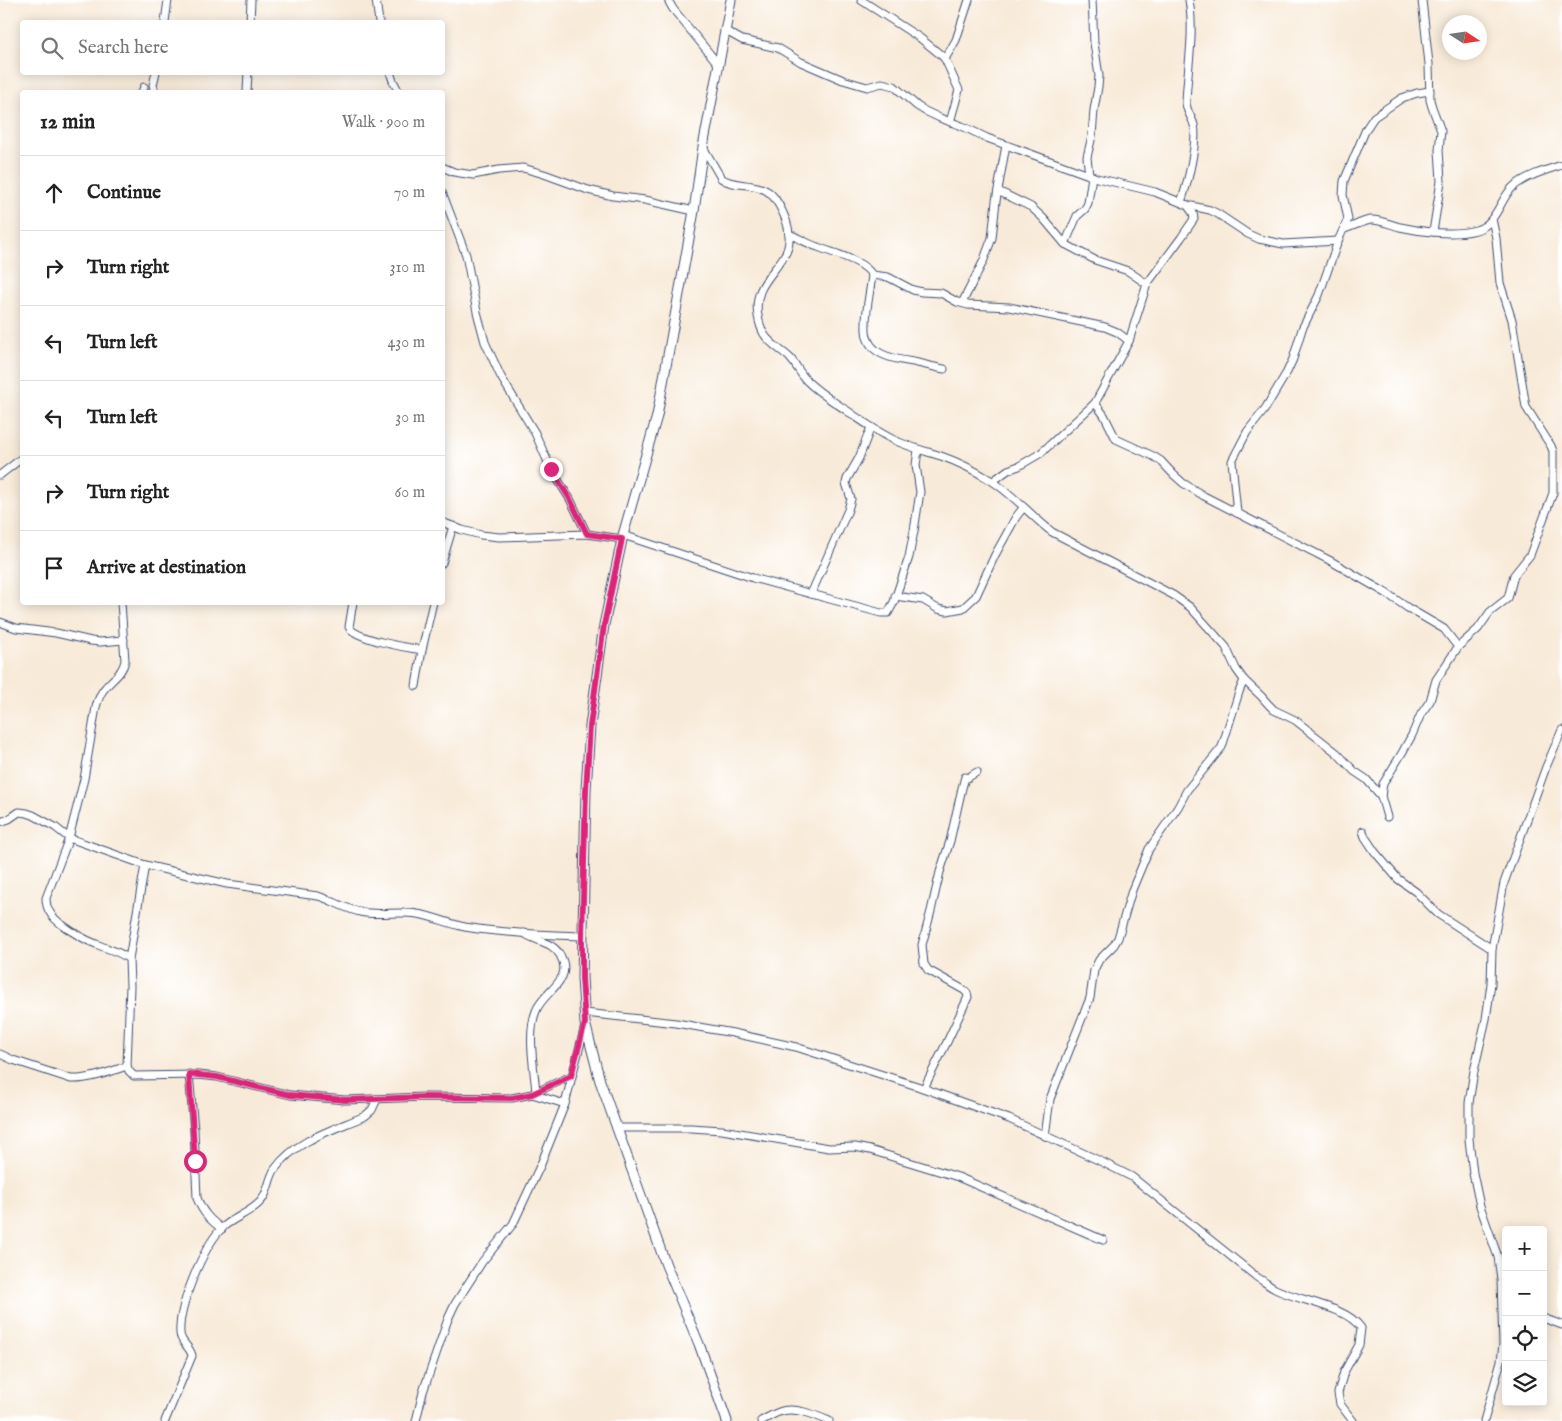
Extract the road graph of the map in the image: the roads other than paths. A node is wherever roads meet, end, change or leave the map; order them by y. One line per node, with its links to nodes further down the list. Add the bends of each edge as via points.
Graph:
1 (168, 0): 11 (street)
2 (251, 0): 12 (street)
3 (376, 0): 13 (street)
4 (668, 0): 16 (street)
5 (730, 0): 14 (street)
6 (860, 0): 15 (street, via 920,38)
7 (969, 0): 15 (street, via 956,40)
8 (1092, 0): 29 (street, via 1098,87 1087,157)
9 (1189, 0): 32 (street, via 1192,36 1186,104 1195,136)
10 (1422, 0): 23 (street)
11 (165, 20)
12 (250, 20)
13 (380, 20)
14 (724, 30): 16 (street); 24 (street, via 742,40 778,48 848,82 867,88 882,83 894,86 917,106)
15 (945, 59): 24 (street, via 959,90)
16 (719, 65): 26 (street)
17 (155, 75): 20 (street, via 152,85)
18 (248, 75): 21 (street)
19 (391, 75): 22 (street)
20 (155, 90)
21 (247, 90)
22 (398, 90)
23 (1430, 91): 35 (street, via 1393,104 1374,117 1344,181 1348,219); 36 (street, via 1441,131 1441,181)
24 (950, 122): 25 (street)
25 (1006, 145): 29 (street); 30 (street)
26 (703, 147): 33 (street); 37 (street, via 724,181 750,185 771,194 782,210)
27 (1562, 165): 34 (street, via 1514,186)
28 (445, 168): 33 (street, via 473,175 523,168 588,190)
29 (1091, 175): 32 (street); 39 (street, via 1088,203 1077,216)
30 (998, 191): 39 (street, via 1031,207); 42 (street, via 992,238)
31 (445, 200): 55 (street, via 466,255 485,342)
32 (1184, 203): 38 (street, via 1218,214 1259,239 1282,244); 41 (street, via 1194,218)
33 (694, 211): 56 (street, via 656,420)
34 (1492, 219): 36 (street, via 1477,230); 65 (street, via 1500,283 1512,320 1525,402 1554,451 1554,481 1551,501 1530,555 1512,580 1508,598 1490,612 1478,629)
35 (1344, 229): 36 (street, via 1371,220); 38 (street)
36 (1433, 232)
37 (790, 234): 40 (street, via 860,264); 46 (street, via 784,256 758,295 757,310 764,333 815,389)
38 (1338, 241): 52 (street, via 1287,372 1232,461)
39 (1065, 244): 41 (street, via 1095,260 1128,271)
40 (872, 275): 42 (street, via 888,277 913,290 941,292); 44 (street, via 866,322 870,344 884,356)
41 (1148, 284): 43 (street)
42 (962, 303): 43 (street, via 1009,306 1105,327)
43 (1129, 342): 45 (street)
44 (944, 369)
45 (1095, 403): 50 (street, via 1041,453); 52 (street, via 1116,439 1153,456 1183,482)
46 (871, 427): 47 (street); 58 (street, via 847,479 851,499 848,510)
47 (918, 450): 50 (street, via 955,461); 59 (street, via 916,466 920,497 908,557)
48 (20, 460): 49 (street)
49 (0, 475)
50 (993, 481): 51 (street)
51 (1023, 508): 59 (street, via 994,555 976,596 963,608 943,611 922,600); 67 (street, via 1052,532 1174,594 1226,647)
52 (1237, 513): 65 (street, via 1386,593 1444,629)
53 (445, 523): 54 (street)
54 (453, 526): 55 (street, via 499,537); 57 (street)
55 (587, 534): 56 (street)
56 (622, 537): 58 (street); 78 (street, via 604,625 590,726)
57 (445, 553)
58 (811, 594): 59 (street, via 885,613 890,611)
59 (895, 596)
60 (121, 605): 64 (street)
61 (353, 605): 66 (street, via 349,627 352,632)
62 (432, 605): 66 (street)
63 (0, 622): 64 (street, via 16,628 90,641)
64 (124, 640): 75 (street, via 123,667 104,688 96,707 86,771)
65 (1458, 647): 71 (street, via 1436,680 1432,697 1383,784)
66 (422, 650): 68 (street)
67 (1244, 680): 71 (street, via 1274,710 1295,720 1338,753); 92 (street, via 1222,747 1187,790 1149,849 1132,890 1118,938 1094,970 1087,1007 1050,1100)
68 (416, 686)
69 (1562, 730): 79 (street, via 1504,883)
70 (977, 772): 87 (street, via 965,777 922,945 928,970 964,990 968,997)
71 (1381, 796): 72 (street)
72 (1387, 817)
73 (0, 822): 75 (street, via 19,812 27,813)
74 (1363, 831): 79 (street, via 1375,852 1398,879 1438,914)
75 (69, 838): 76 (street); 80 (street, via 47,891 46,907 52,917 80,938)
76 (145, 865): 77 (street, via 227,884 318,896 361,913 408,912 463,926); 80 (street)
77 (524, 933): 78 (street); 88 (street, via 529,938 551,945 563,963 562,979 541,1002 532,1024)
78 (582, 936): 81 (street)
79 (1492, 949): 95 (street, via 1486,1019 1469,1103 1469,1138 1480,1206)
80 (129, 958): 84 (street)
81 (585, 1013): 82 (street); 87 (street, via 733,1033 796,1047)
82 (585, 1023): 86 (street); 91 (street)
83 (0, 1054): 84 (street, via 71,1079)
84 (127, 1066): 85 (street, via 134,1076)
85 (189, 1074): 89 (street, via 217,1077 290,1095); 93 (street, via 197,1198 206,1215)
86 (571, 1076): 88 (street); 90 (street)
87 (924, 1088): 92 (street, via 1009,1119)
88 (534, 1093): 89 (street, via 512,1098); 90 (street)
89 (377, 1099): 93 (street, via 365,1116 314,1137 292,1153 273,1171 265,1196 259,1203)
90 (565, 1104): 100 (street, via 513,1224 482,1262 455,1304 423,1392)
91 (616, 1128): 94 (street, via 722,1130 829,1148 870,1150 958,1177); 101 (street)
92 (1045, 1136): 104 (street, via 1132,1177 1274,1289 1352,1317 1361,1328 1361,1336 1338,1393 1340,1404)
93 (222, 1229): 99 (street, via 196,1271 186,1301 180,1335 192,1356)
94 (1103, 1240)
95 (1502, 1274)
96 (1503, 1316): 105 (street, via 1500,1362)
97 (1547, 1319): 98 (street)
98 (1562, 1325)
99 (165, 1421)
100 (416, 1421)
101 (727, 1421)
102 (761, 1421): 103 (street, via 792,1410)
103 (829, 1421)
104 (1353, 1421)
105 (1484, 1421)

